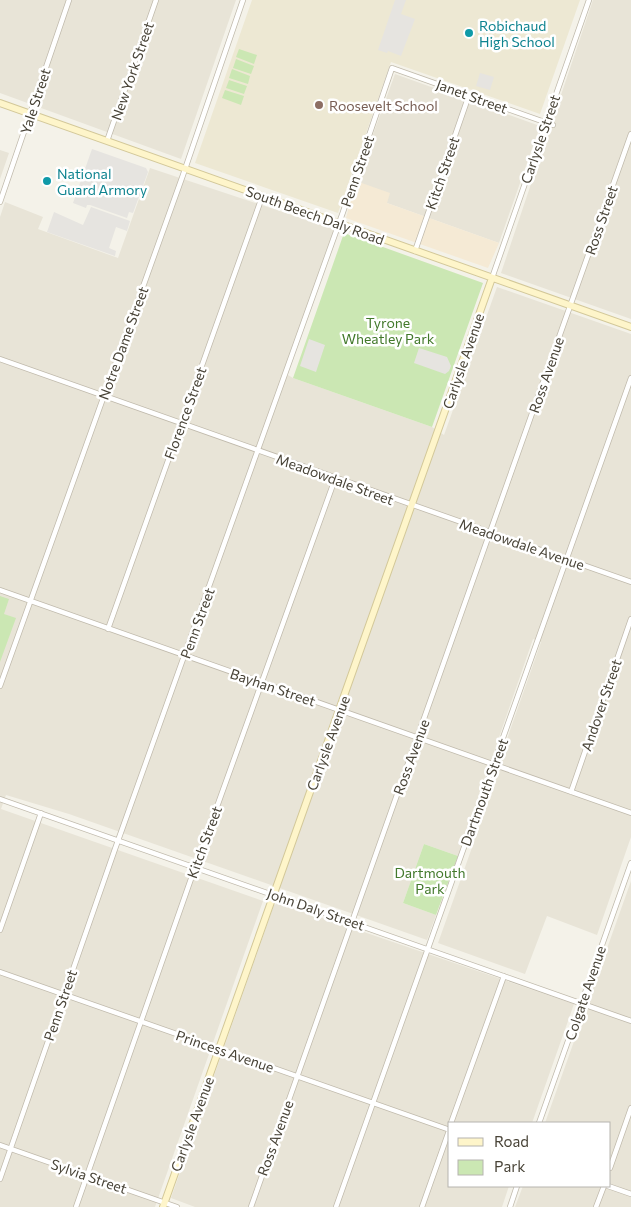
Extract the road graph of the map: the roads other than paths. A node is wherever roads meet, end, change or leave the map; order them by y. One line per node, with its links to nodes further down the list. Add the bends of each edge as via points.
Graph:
1 (69, 0): 8 (street, Yale Street)
2 (156, 0): 12 (street, New York Street)
3 (243, 0): 13 (street, Notre Dame Street)
4 (589, 0): 9 (street, Carlysle Street)
5 (392, 68): 6 (street, Janet Street); 16 (street, Penn Street)
6 (469, 95): 9 (street, Janet Street); 17 (street, Kitch Street)
7 (0, 103): 8 (street, South Beech Daly Road)
8 (30, 114): 12 (street, South Beech Daly Road); 15 (street, Yale Street)
9 (546, 123): 10 (street, Janet Street); 18 (street, Carlysle Street)
10 (553, 125)
11 (631, 134): 19 (street, Ross Street, via 622,150)
12 (107, 141): 13 (street, South Beech Daly Road)
13 (185, 169): 14 (street, South Beech Daly Road); 23 (street, Notre Dame Street)
14 (262, 196): 16 (street, South Beech Daly Road); 24 (street, Florence Street)
15 (0, 202)
16 (339, 224): 17 (street, South Beech Daly Road); 25 (street, Penn Street)
17 (415, 251): 18 (street, South Beech Daly Road)
18 (492, 278): 19 (street, South Beech Daly Road); 27 (street, Carlysle Avenue)
19 (571, 306): 20 (street, South Beech Daly Road); 28 (street, Ross Avenue)
20 (631, 327)
21 (0, 359): 23 (street)
22 (631, 378): 29 (street, Dartmouth Street)
23 (104, 396): 24 (street); 32 (street, Notre Dame Street)
24 (181, 424): 25 (street); 34 (street, Florence Street)
25 (258, 451): 26 (street, Meadowdale Street); 35 (street, Penn Street)
26 (335, 479): 27 (street, Meadowdale Street); 36 (street, Kitch Street)
27 (412, 506): 28 (street, Meadowdale Avenue); 38 (street, Carlysle Avenue)
28 (490, 533): 29 (street, Meadowdale Avenue); 39 (street, Ross Avenue)
29 (567, 560): 30 (street, Meadowdale Avenue); 40 (street, Dartmouth Street)
30 (631, 582)
31 (0, 590): 32 (street, Bayhan Street)
32 (31, 601): 34 (street, Bayhan Street); 37 (street, Notre Dame Street)
33 (631, 619): 41 (street, Andover Street)
34 (108, 629): 35 (street, Bayhan Street)
35 (185, 656): 36 (street, Bayhan Street); 45 (street, Penn Street)
36 (262, 683): 38 (street, Bayhan Street); 47 (street, Kitch Street)
37 (0, 686)
38 (339, 710): 39 (street, Bayhan Street); 48 (street, Carlysle Avenue)
39 (418, 738): 40 (street, Bayhan Street); 49 (street, Ross Avenue)
40 (494, 764): 41 (street, Bayhan Street); 51 (street, Dartmouth Street)
41 (571, 792): 44 (street, Bayhan Street)
42 (0, 799): 43 (street, John Daly Street)
43 (41, 813): 45 (street, John Daly Street); 50 (street)
44 (631, 813)
45 (119, 840): 47 (street, John Daly Street); 54 (street, Penn Street)
46 (631, 863): 55 (street, Colgate Avenue)
47 (196, 867): 48 (street, John Daly Street); 57 (street, Kitch Street)
48 (274, 895): 49 (street, John Daly Street); 58 (street, Carlysle Avenue)
49 (352, 922): 51 (street, John Daly Street); 59 (street, Ross Avenue)
50 (0, 930)
51 (428, 949): 53 (street, John Daly Street); 60 (street, Dartmouth Street)
52 (0, 972): 54 (street, Princess Avenue)
53 (504, 976): 55 (street, John Daly Street); 62 (street)
54 (64, 994): 57 (street, Princess Avenue); 67 (street, Penn Street)
55 (582, 1003): 56 (street, John Daly Street); 63 (street, Colgate Avenue)
56 (631, 1020)
57 (141, 1022): 58 (street, Princess Avenue); 69 (street, Kitch Street)
58 (219, 1049): 59 (street, Princess Avenue); 75 (street, Carlysle Avenue)
59 (297, 1076): 60 (street, Princess Avenue); 78 (street, Ross Avenue)
60 (373, 1102): 64 (street, Princess Avenue); 79 (street, Dartmouth Street)
61 (631, 1108): 68 (street)
62 (452, 1122)
63 (539, 1122)
64 (448, 1128)
65 (448, 1135): 80 (street)
66 (0, 1145): 67 (street, Sylvia Street)
67 (10, 1149): 69 (street, Sylvia Street); 70 (street, Penn Street)
68 (611, 1165)
69 (88, 1176): 75 (street, Sylvia Street); 76 (street, Kitch Street)
70 (0, 1179)
71 (517, 1187): 81 (street)
72 (604, 1187): 82 (street)
73 (611, 1187): 74 (street)
74 (631, 1194)
75 (164, 1205): 77 (street, Sylvia Street)
76 (76, 1207)
77 (177, 1207)
78 (250, 1207)
79 (336, 1207)
80 (422, 1207)
81 (510, 1207)
82 (596, 1207)

